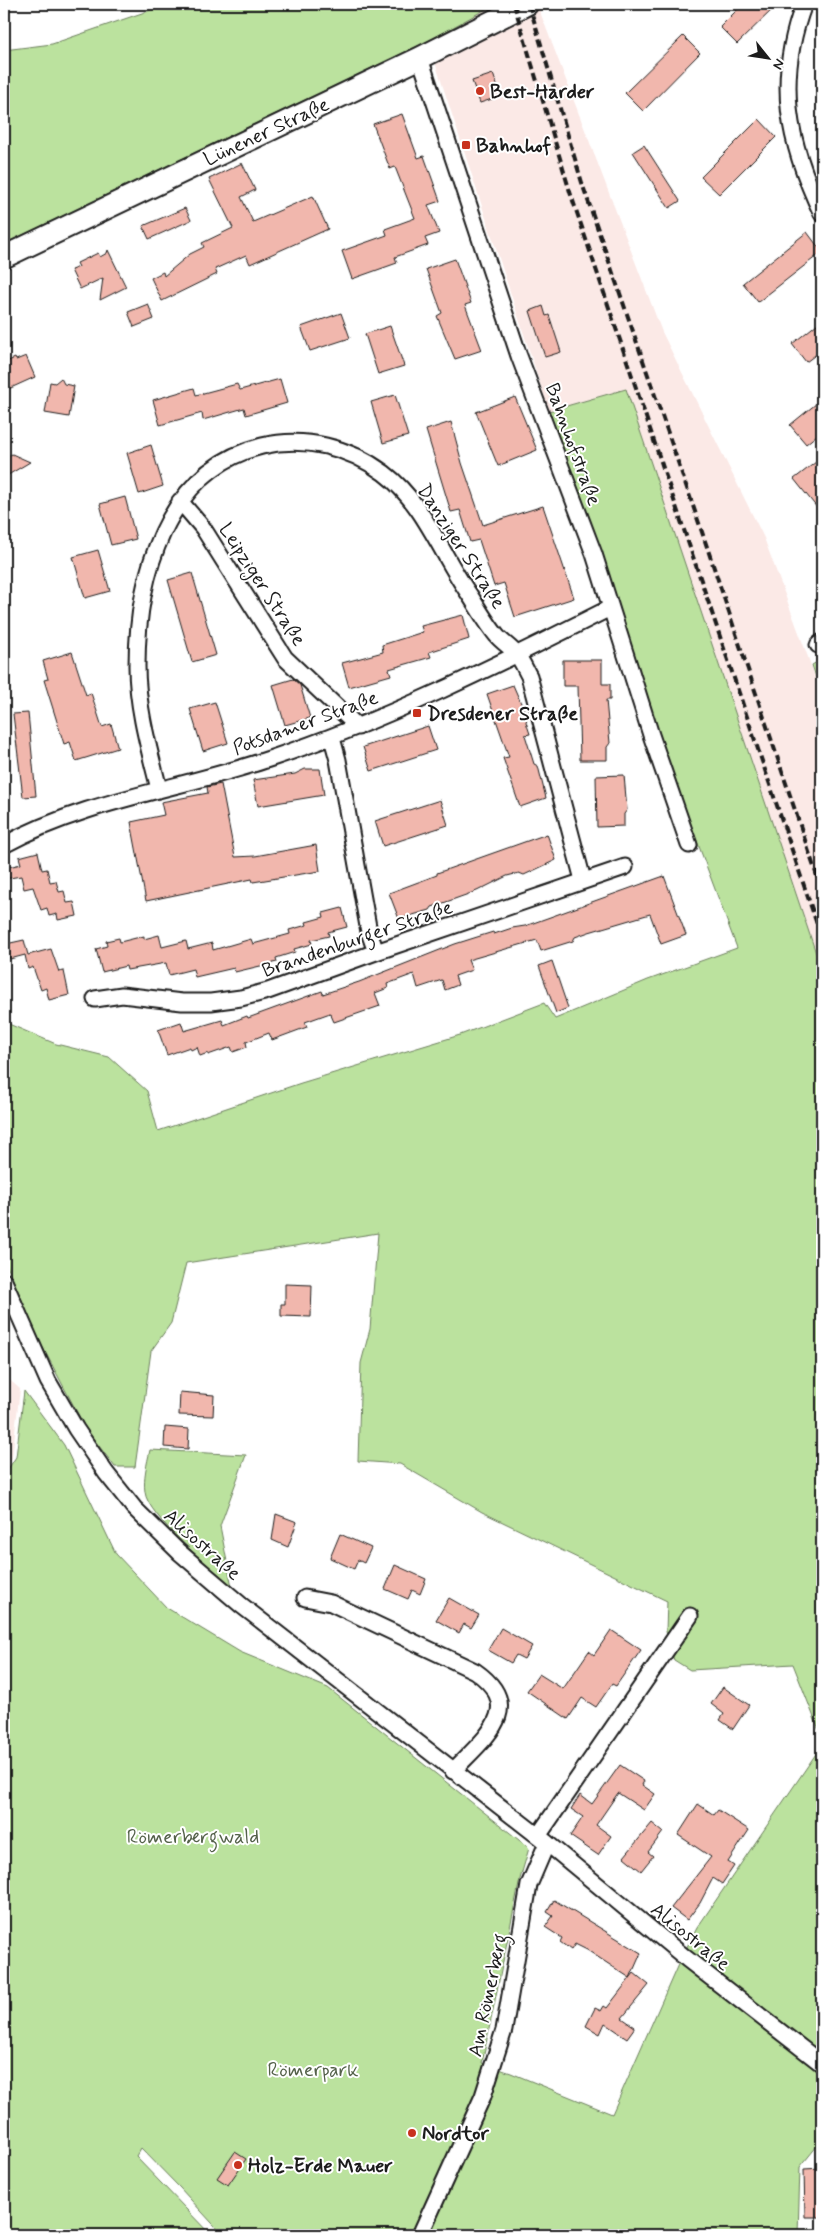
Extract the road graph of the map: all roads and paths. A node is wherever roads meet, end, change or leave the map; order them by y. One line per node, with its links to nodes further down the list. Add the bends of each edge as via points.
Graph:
1 (527, 4): 3 (main road, Lünener Straße)
2 (804, 4): 4 (street, via 797,21 788,95 792,137 807,183)
3 (420, 58): 5 (main road, Lünener Straße); 7 (street, Bahnhofstraße, via 519,356 594,554)
4 (822, 214)
5 (4, 257)
6 (180, 501): 8 (street, Danziger Straße, via 219,465 246,450 283,441 304,442 358,457 384,473 406,493 497,636); 9 (street, Leipziger Straße, via 203,528 285,658); 11 (street, Danziger Straße, via 167,521 153,555 139,624 137,668 141,709)
7 (610, 608): 8 (street, Potsdamer Straße); 13 (street, Bahnhofstraße)
8 (517, 655): 9 (street, Potsdamer Straße); 15 (street, Danziger Straße, via 528,676)
9 (358, 727): 10 (street, Potsdamer Straße)
10 (332, 738): 11 (street, Potsdamer Straße, via 249,766); 16 (street, via 369,932)
11 (159, 789): 12 (street, Potsdamer Straße, via 57,820)
12 (4, 845)
13 (689, 846)
14 (625, 867): 15 (street, Brandenburger Straße)
15 (583, 880): 16 (street, Brandenburger Straße)
16 (376, 952): 17 (street, Brandenburger Straße, via 241,998 182,1002 122,995)
17 (95, 999)
18 (4, 1282): 21 (street, Alisostraße, via 48,1381 96,1458 134,1508 241,1605)
19 (305, 1598): 21 (street, via 331,1603 488,1680 496,1690 500,1705 498,1718 492,1729)
20 (690, 1616): 22 (street)
21 (452, 1770): 22 (street, Alisostraße)
22 (542, 1840): 23 (street, Alisostraße); 24 (street, Am Römerberg, via 529,1885 504,2030 483,2096)
23 (822, 2064)
24 (420, 2235)

